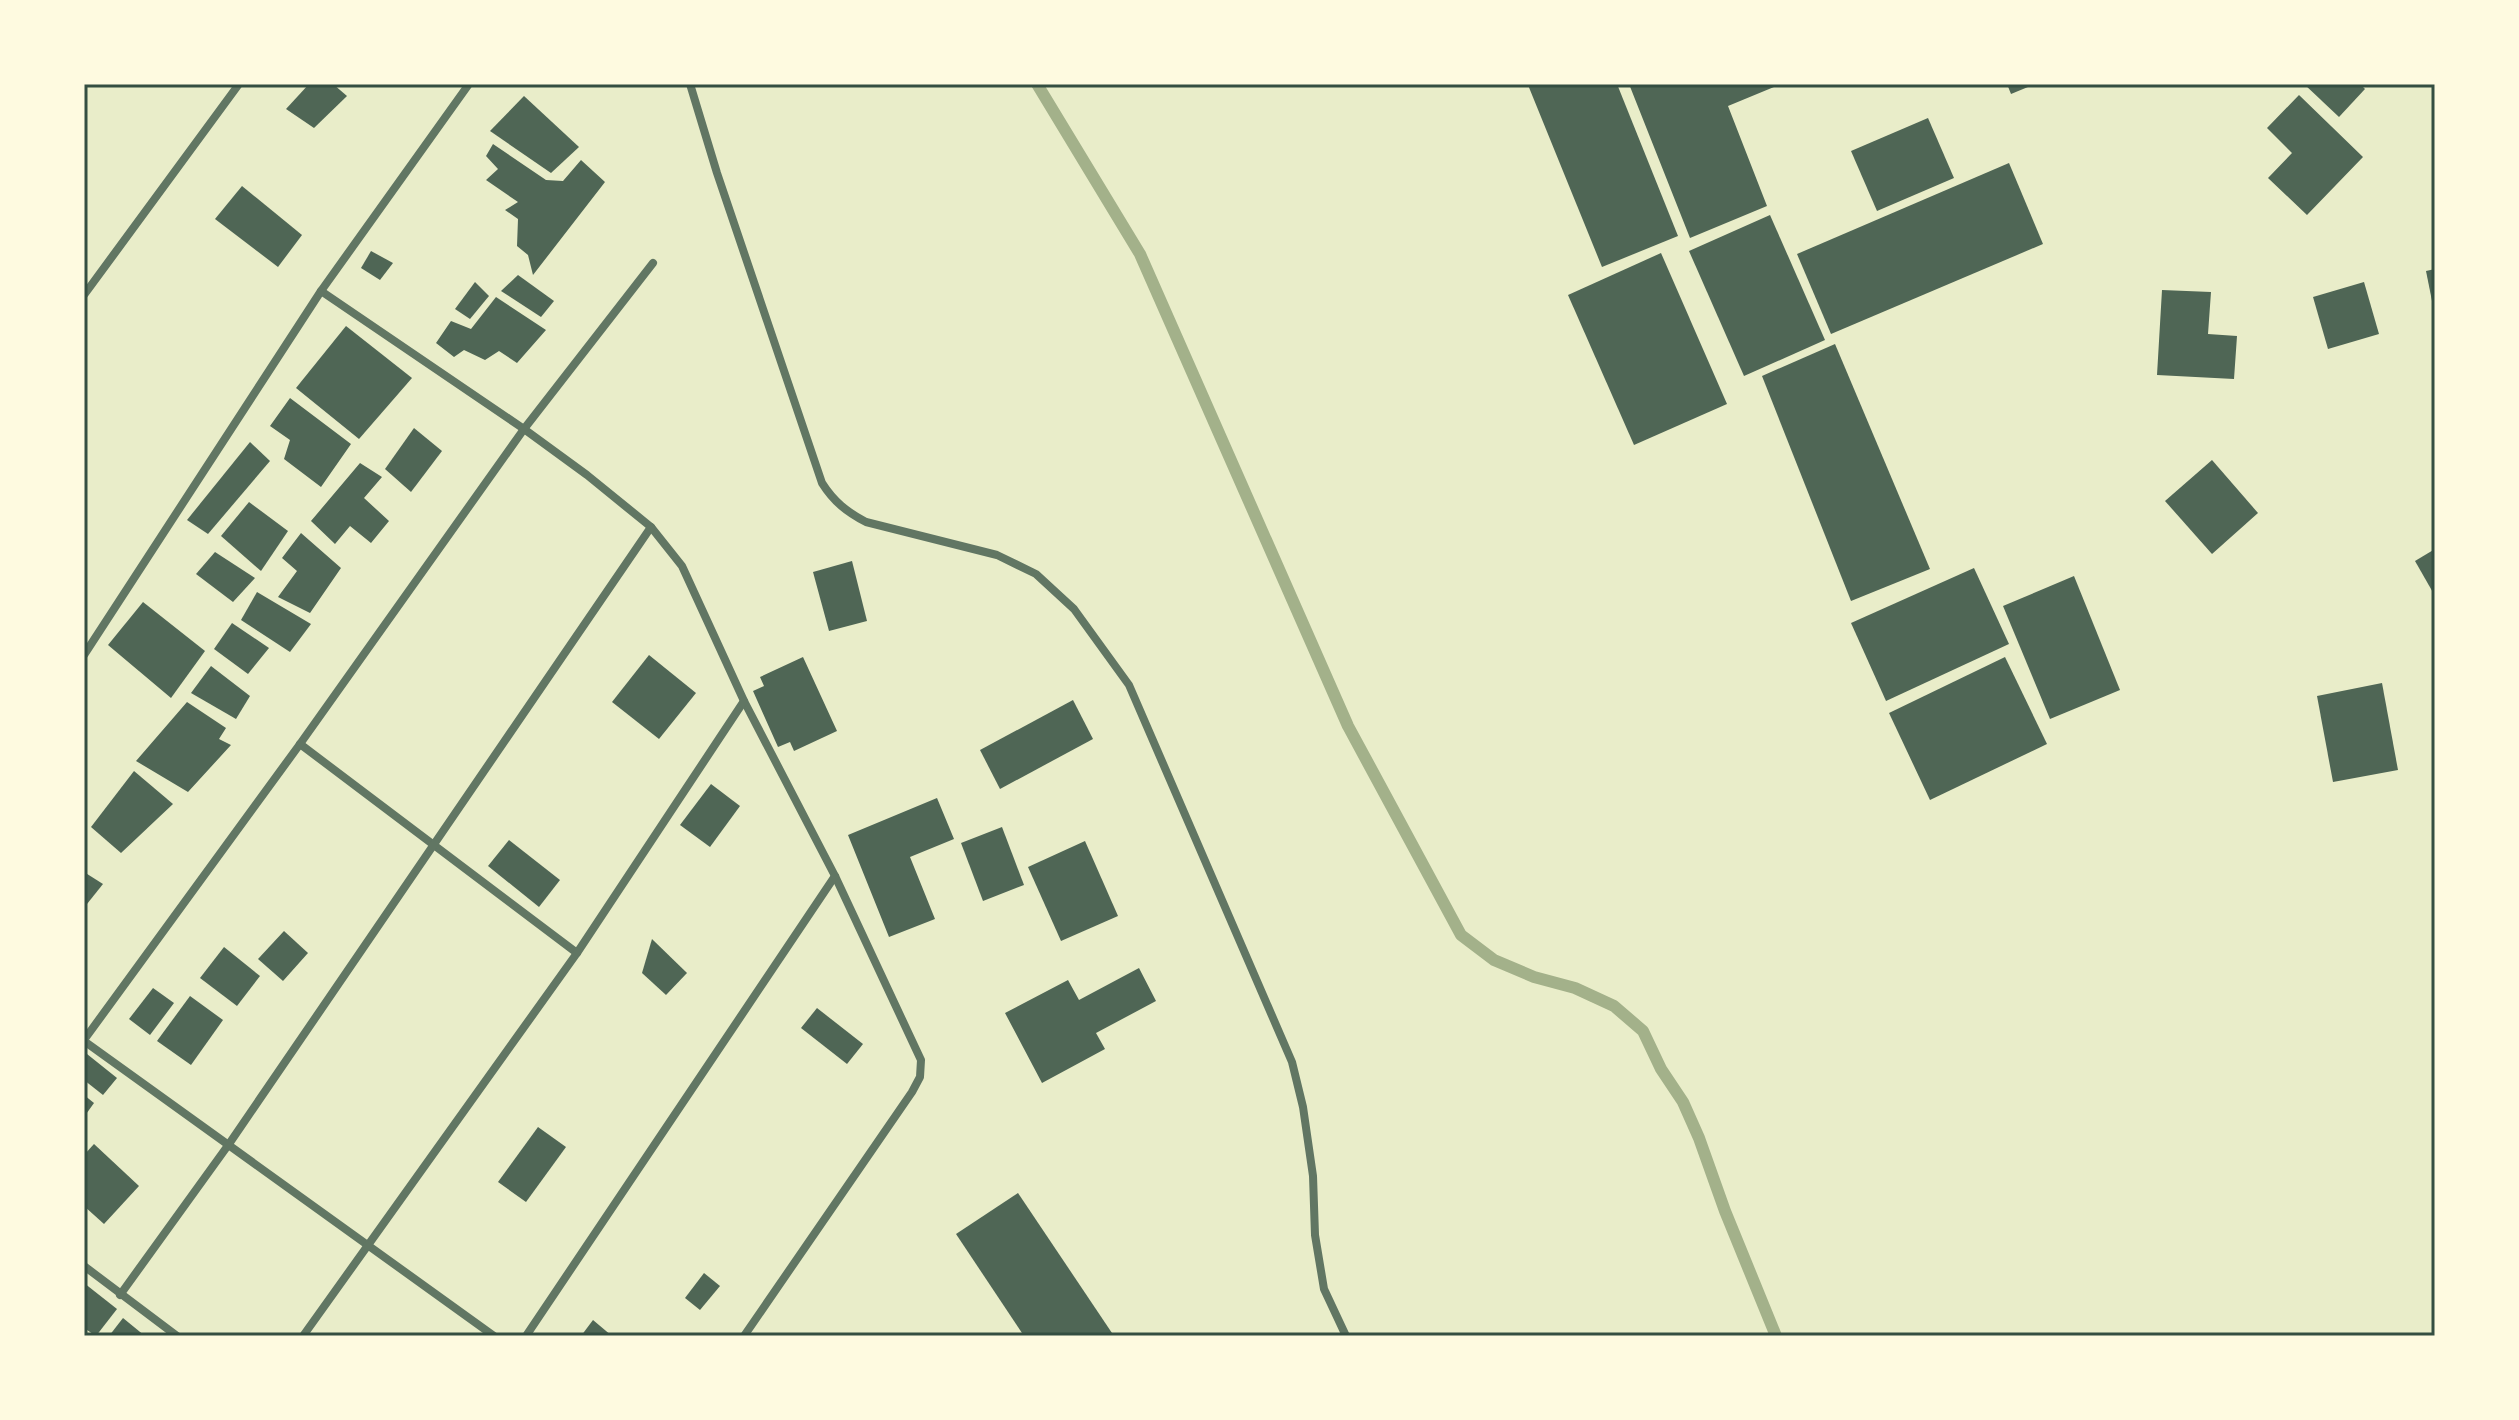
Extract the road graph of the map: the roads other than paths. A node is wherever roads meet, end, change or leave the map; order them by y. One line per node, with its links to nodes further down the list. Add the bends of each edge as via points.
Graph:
1 (239, 84): 8 (street)
2 (469, 84): 5 (street)
3 (478, 84): 5 (street)
4 (690, 84): 27 (street, via 822,483 832,499 866,522 997,555 1036,574 1074,609 1129,685 1292,1062 1313,1176 1324,1289)
5 (464, 93): 7 (street)
6 (653, 263): 9 (street)
7 (321, 291): 9 (street); 11 (street)
8 (84, 295)
9 (524, 429): 10 (street); 13 (street)
10 (651, 527): 12 (street, via 682,566); 14 (street)
11 (84, 655)
12 (744, 701): 15 (street); 16 (street)
13 (300, 744): 14 (street); 17 (street)
14 (433, 846): 16 (street); 18 (street)
15 (835, 876): 25 (street); 26 (street, via 921,1060 920,1077)
16 (577, 953): 19 (street)
17 (84, 1040): 18 (street)
18 (229, 1144): 19 (street); 21 (street)
19 (366, 1244): 23 (street); 24 (street)
20 (84, 1266): 21 (street)
21 (120, 1295): 22 (street)
22 (177, 1336)
23 (303, 1336)
24 (494, 1336)
25 (526, 1336)
26 (744, 1336)
27 (1346, 1336)

